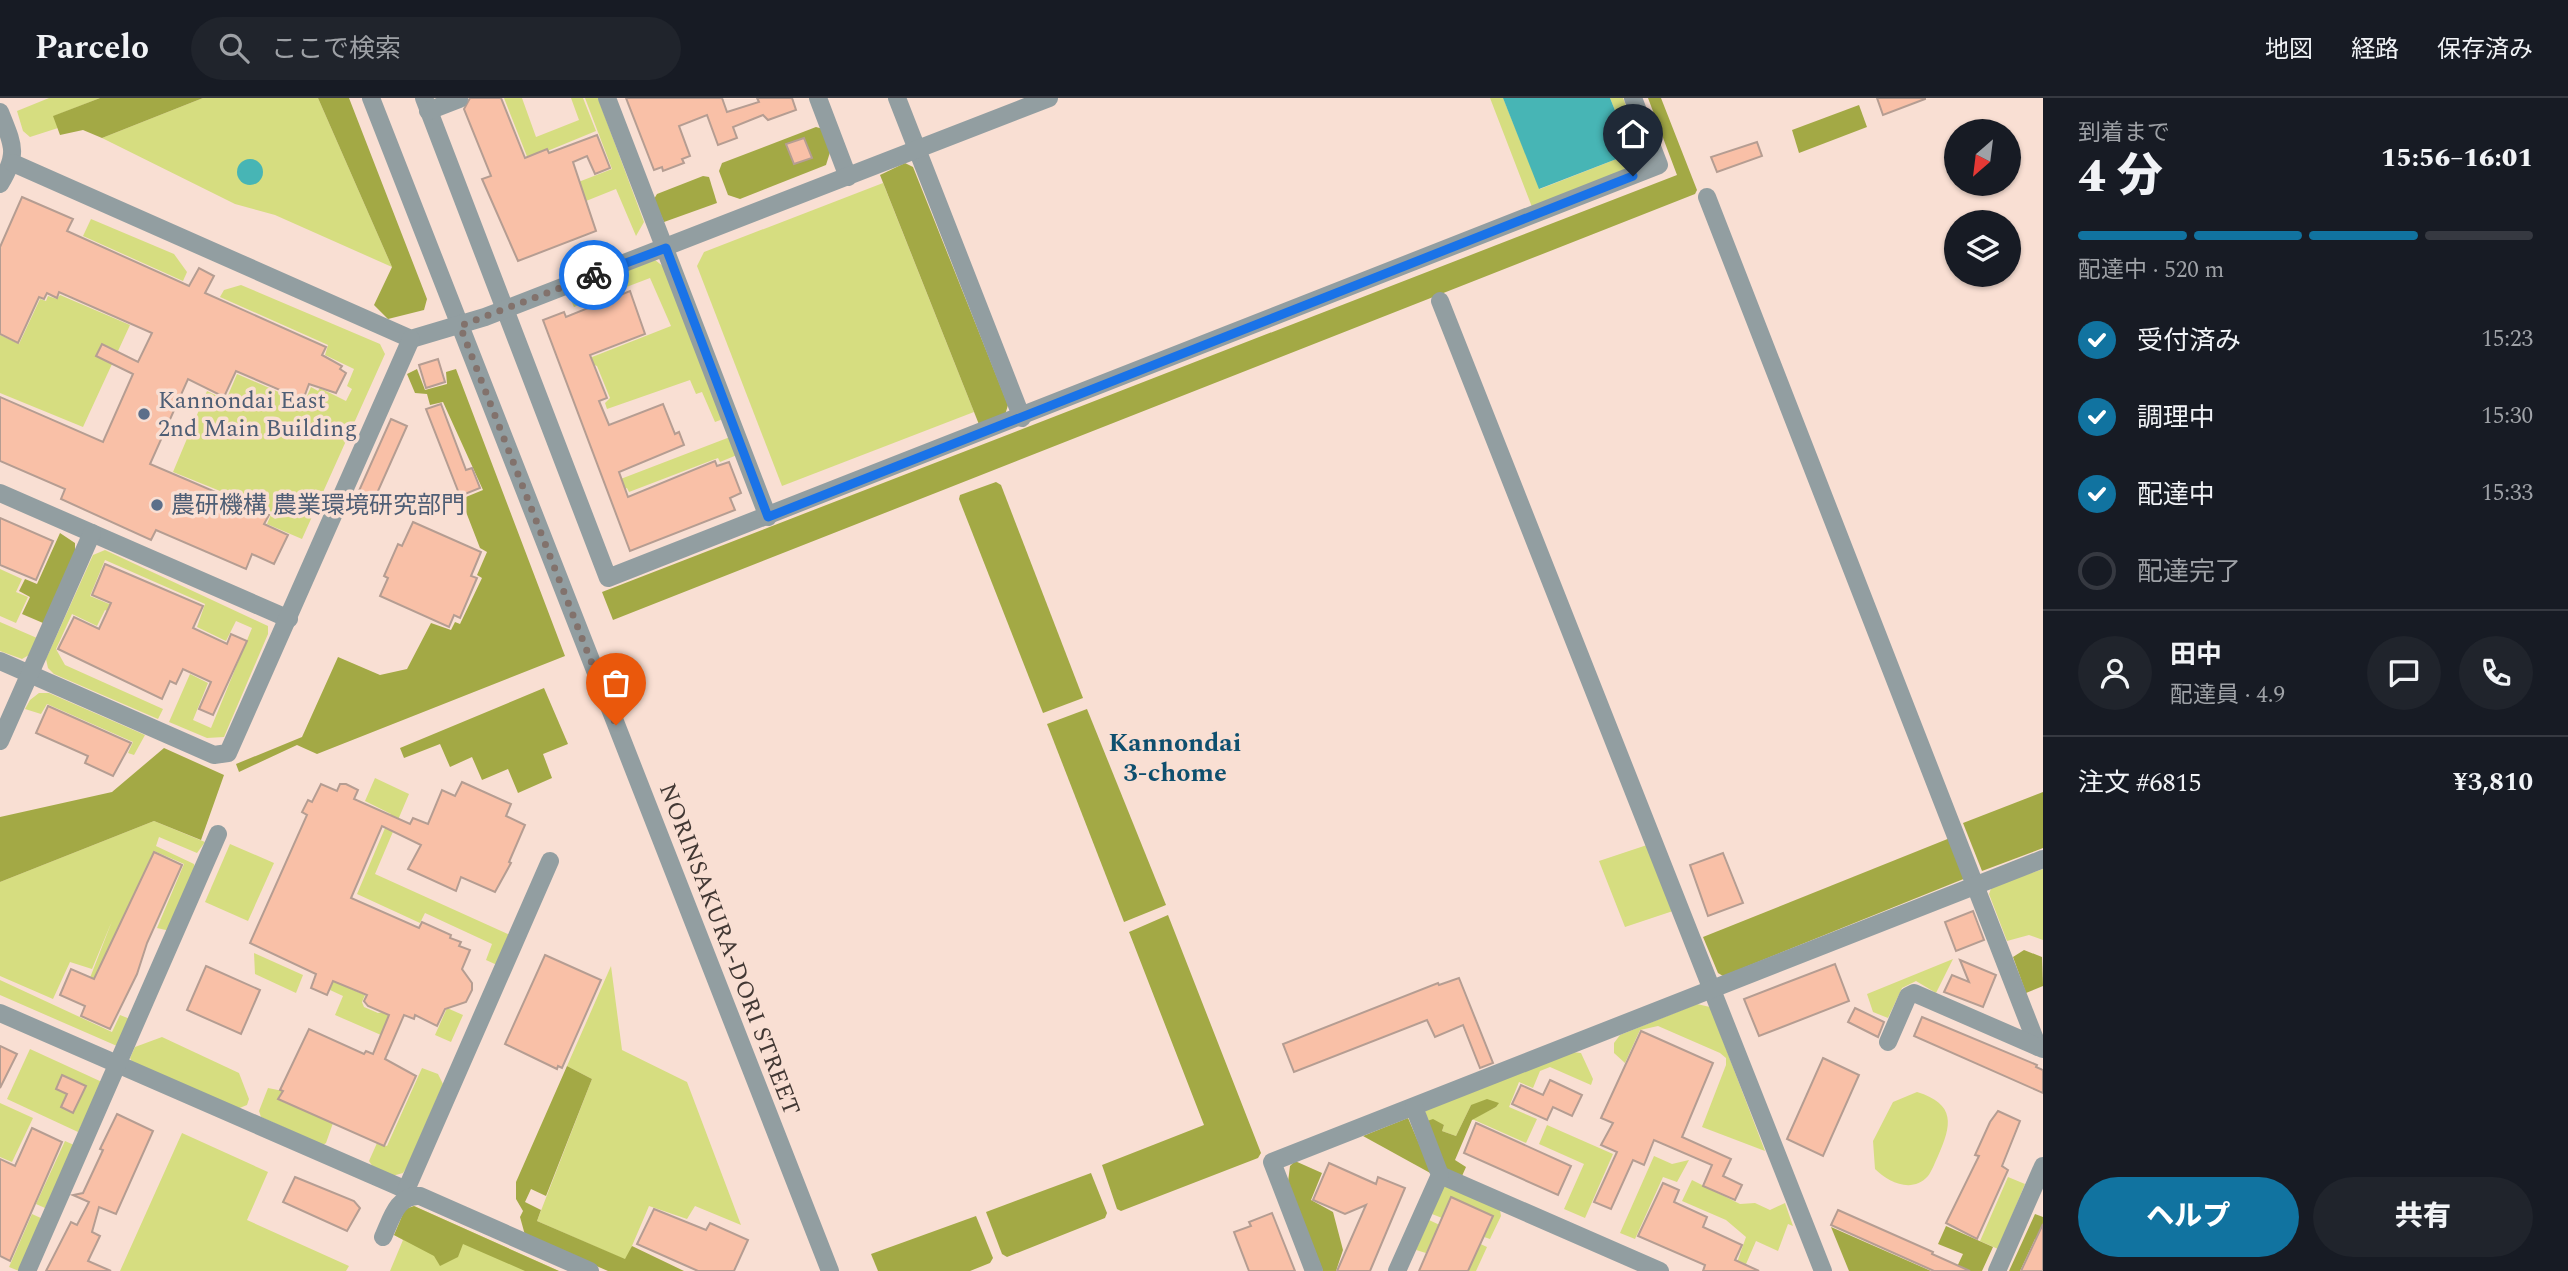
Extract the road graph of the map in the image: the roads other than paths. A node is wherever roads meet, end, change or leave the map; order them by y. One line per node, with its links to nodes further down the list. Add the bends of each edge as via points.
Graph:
1 (371, 98): 18 (street, NORINSAKURA-DORI STREET)
2 (607, 98): 15 (street)
3 (818, 98): 12 (street)
4 (897, 98): 10 (street)
5 (1049, 98): 10 (street)
6 (1633, 98): 20 (street, via 1659,165)
7 (459, 99): 8 (street)
8 (426, 104): 17 (street)
9 (3, 119): 11 (street)
10 (916, 149): 12 (street); 20 (street)
11 (13, 163): 13 (street); 19 (street)
12 (848, 177): 15 (street)
13 (0, 184)
14 (1707, 197): 31 (street)
15 (666, 248): 17 (street); 22 (street)
16 (1440, 301): 32 (street)
17 (506, 309): 18 (street); 22 (street, via 608,578)
18 (460, 326): 19 (street); 44 (street, NORINSAKURA-DORI STREET)
19 (411, 339): 24 (street)
20 (1022, 418): 22 (street)
21 (0, 493): 23 (street)
22 (768, 517)
23 (92, 533): 24 (street); 26 (street)
24 (289, 619): 26 (street, via 233,748 222,756)
25 (0, 661): 26 (street)
26 (30, 673): 27 (street)
27 (0, 741)
28 (218, 834): 36 (street)
29 (2043, 859): 31 (street)
30 (550, 861): 40 (street)
31 (1975, 885): 32 (street); 35 (street)
32 (1713, 989): 37 (street); 48 (street)
33 (0, 1013): 36 (street)
34 (1888, 1042): 35 (street, via 1908,996 1914,993)
35 (2041, 1048)
36 (117, 1065): 40 (street); 42 (street)
37 (1414, 1107): 39 (street); 45 (street, via 1272,1162)
38 (2043, 1166): 49 (street)
39 (1440, 1175): 46 (street); 47 (street)
40 (407, 1194): 41 (street); 43 (street)
41 (383, 1237)
42 (27, 1271)
43 (590, 1271)
44 (830, 1271)
45 (1314, 1271)
46 (1397, 1271)
47 (1660, 1271)
48 (1823, 1271)
49 (1997, 1271)

